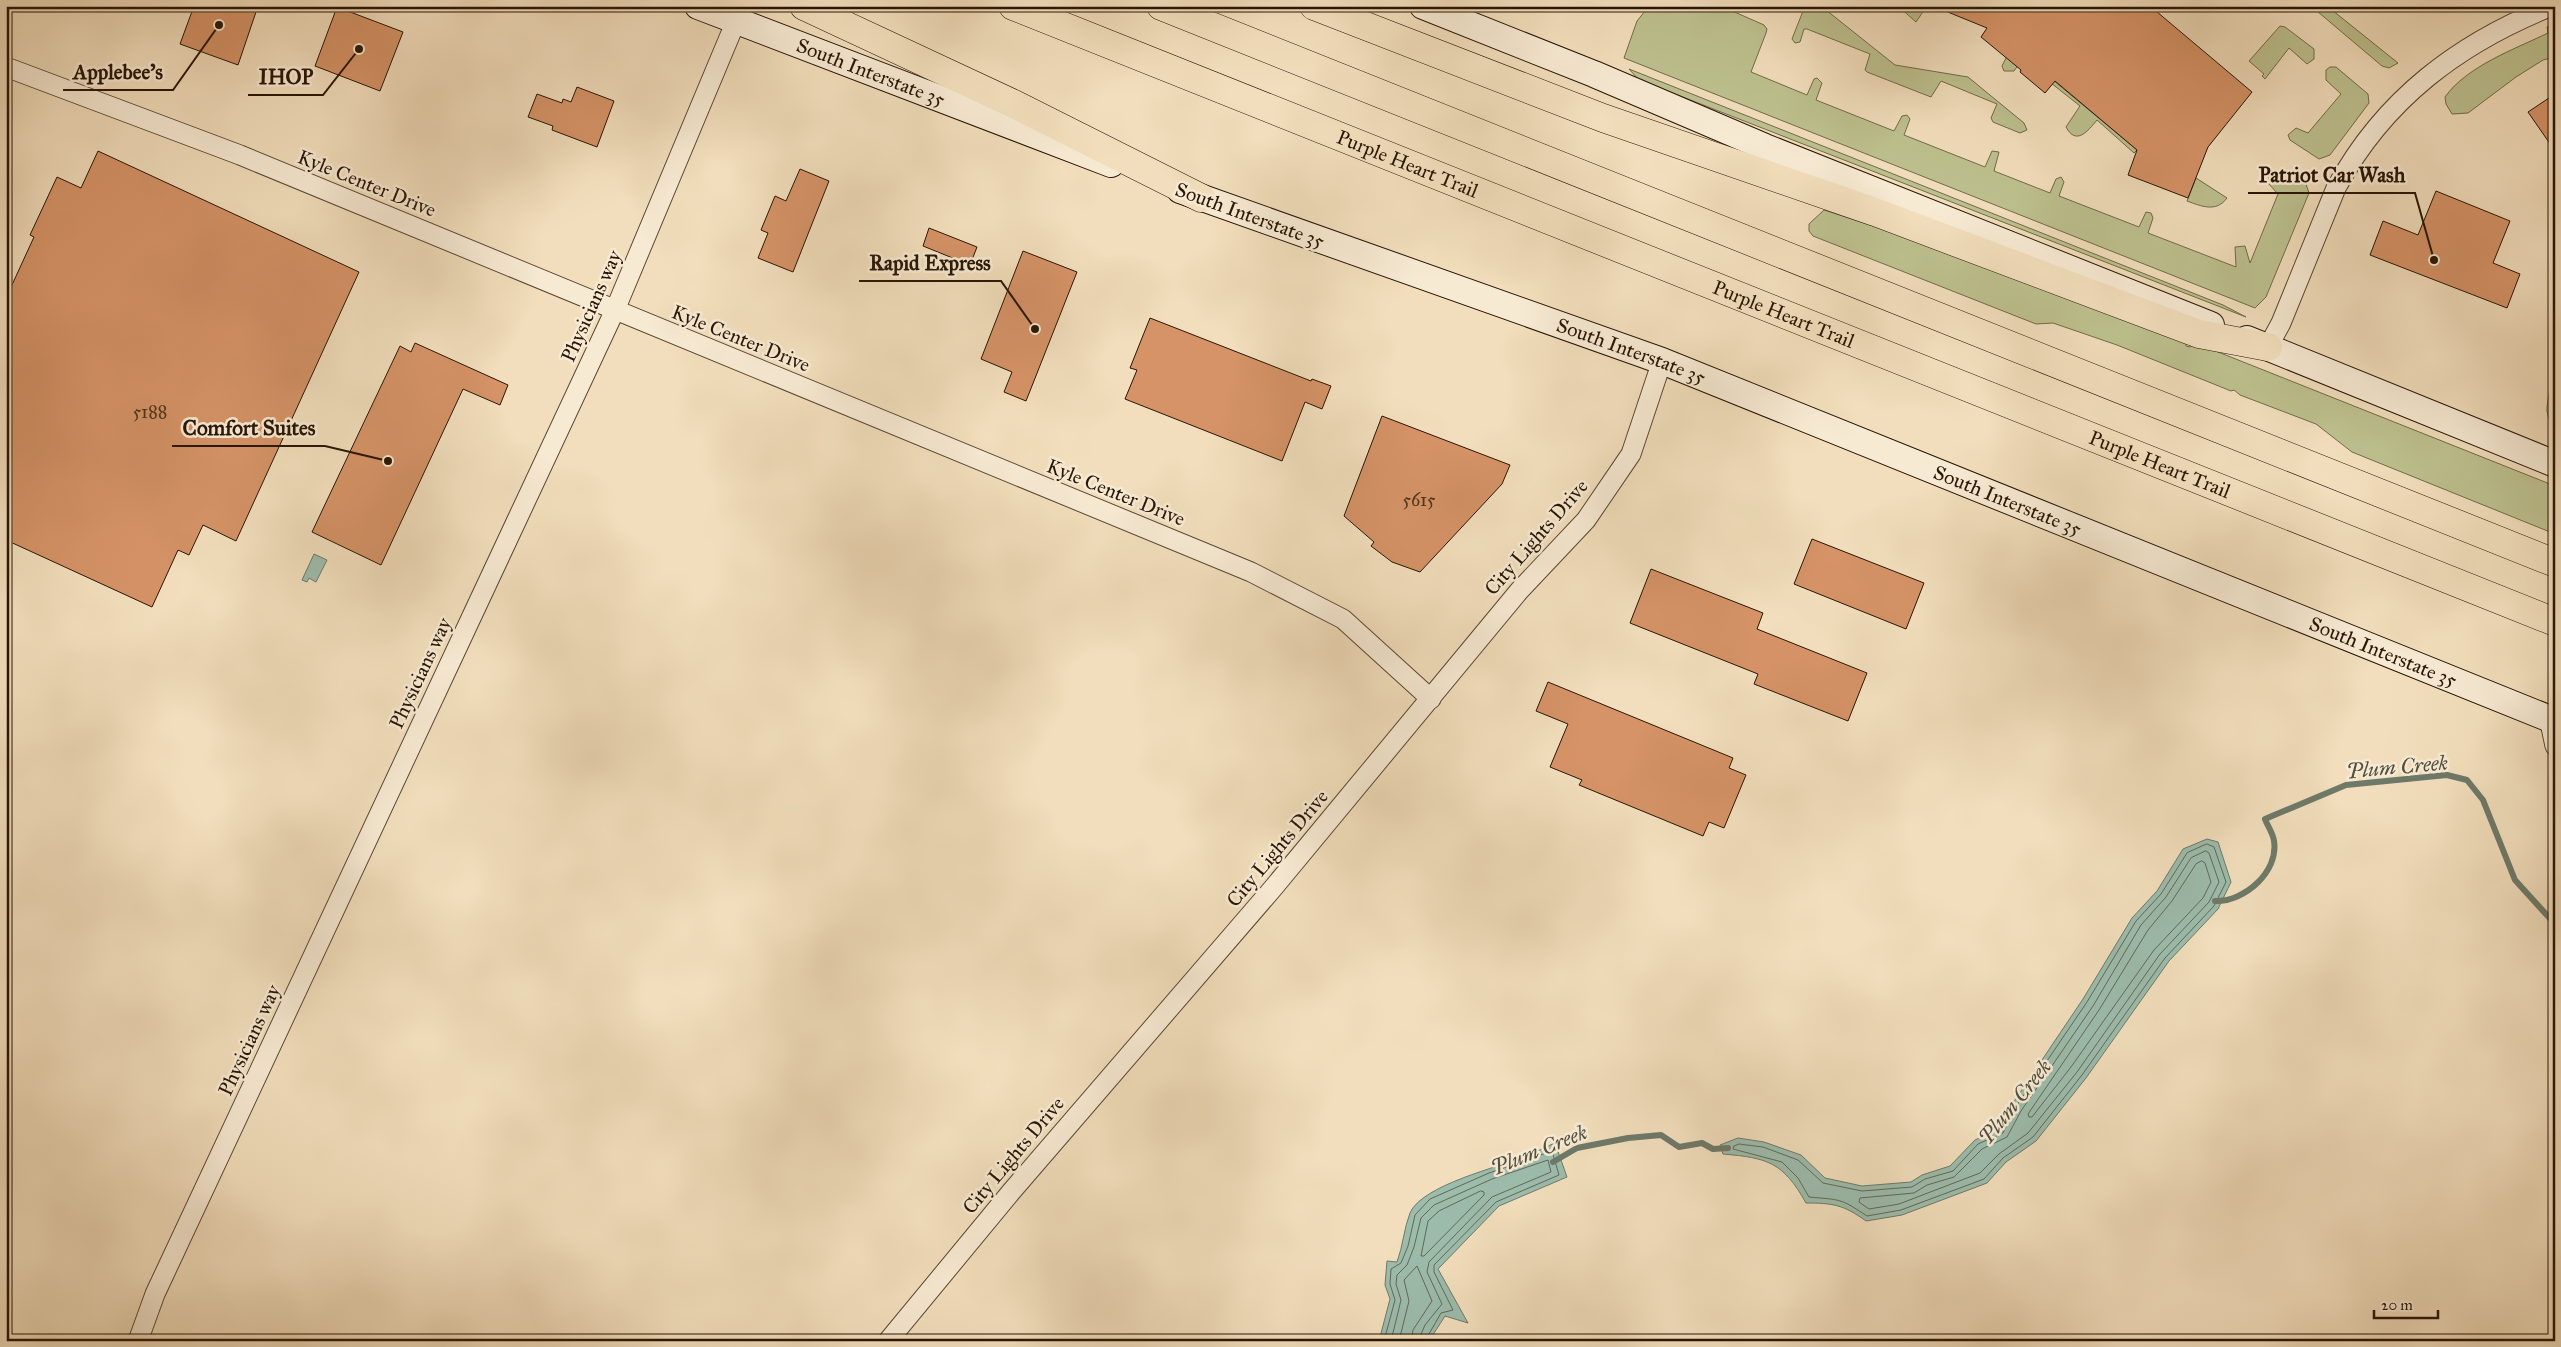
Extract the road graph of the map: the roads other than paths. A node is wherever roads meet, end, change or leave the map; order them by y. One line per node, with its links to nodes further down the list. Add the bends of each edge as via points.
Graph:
1 (698, 6): 9 (main road, South Interstate 35)
2 (804, 6): 11 (highway, via 1014,104)
3 (1013, 6): 17 (highway, Purple Heart Trail)
4 (1161, 6): 16 (highway)
5 (1314, 6): 13 (highway, via 1603,118 1875,212 2200,334)
6 (1423, 6): 13 (main road)
7 (2552, 6): 8 (street)
8 (2531, 10): 13 (street, via 2423,80 2381,123 2336,188 2281,323)
9 (736, 21): 11 (main road, South Interstate 35); 12 (street, Physicians way)
10 (6, 67): 12 (street, Kyle Center Drive, via 240,155)
11 (1201, 198): 14 (main road, South Interstate 35)
12 (615, 310): 18 (street, Kyle Center Drive, via 1250,572 1344,619); 21 (street, Physicians way, via 154,1294)
13 (2268, 347): 15 (main road)
14 (1662, 361): 18 (street, City Lights Drive, via 1631,454 1586,520 1519,591); 19 (main road, South Interstate 35)
15 (2555, 464)
16 (2555, 563)
17 (2555, 622)
18 (1431, 699): 22 (street, City Lights Drive)
19 (2552, 720): 20 (street)
20 (2555, 746)
21 (138, 1341)
22 (888, 1341)

